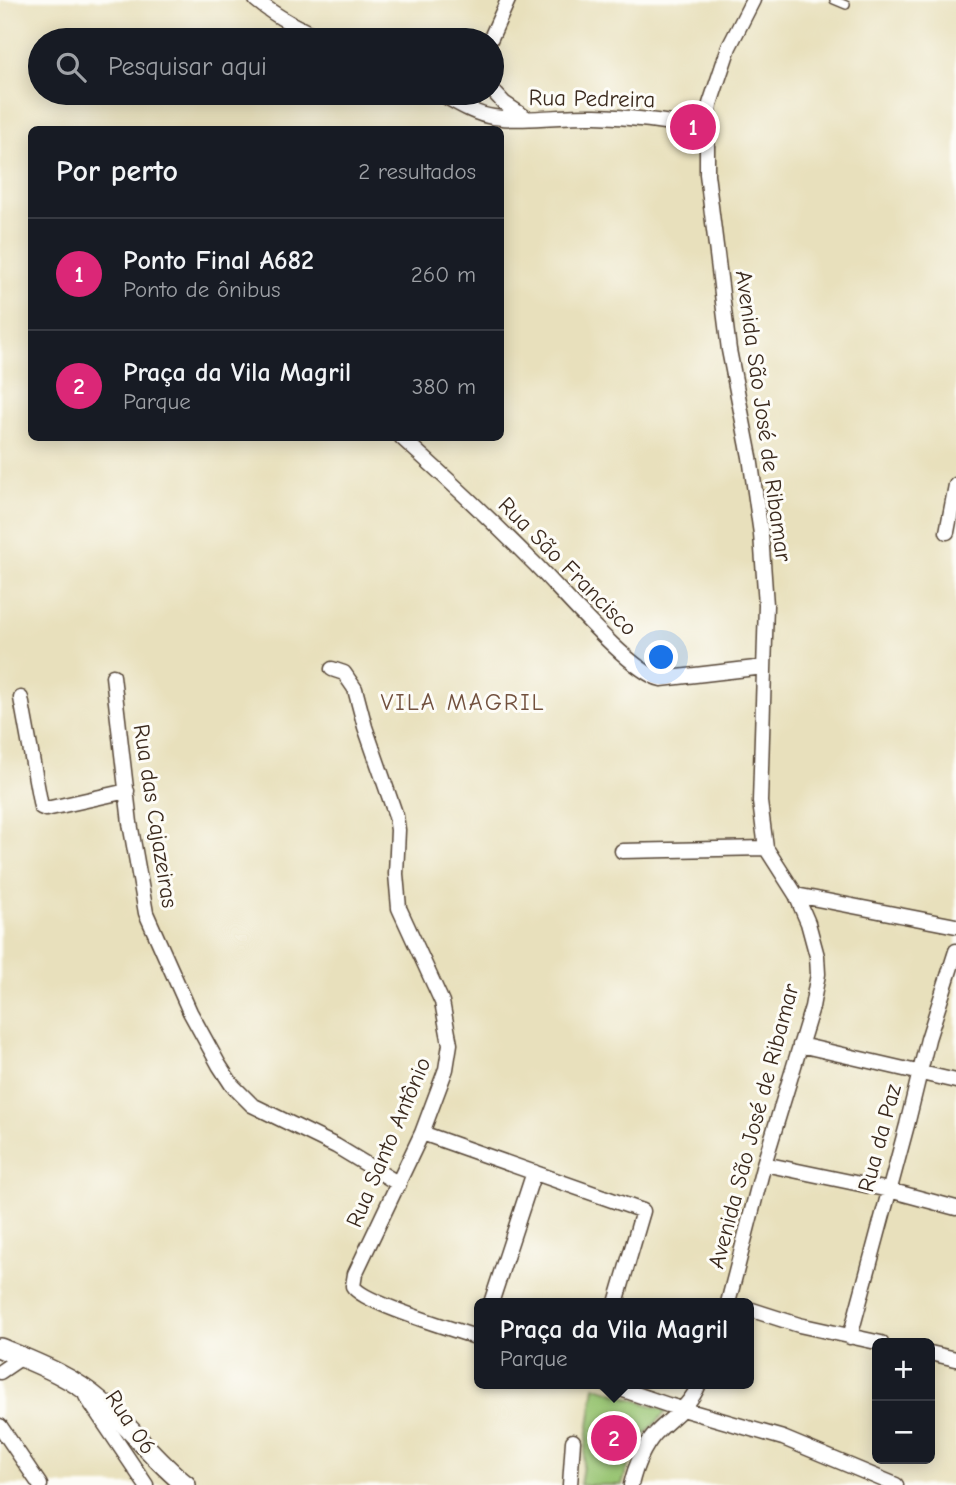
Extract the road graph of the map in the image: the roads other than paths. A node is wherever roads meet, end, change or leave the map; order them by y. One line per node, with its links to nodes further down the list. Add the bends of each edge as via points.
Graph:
1 (256, 0): 6 (street)
2 (508, 0): 7 (street)
3 (753, 0): 11 (street, Avenida São José de Ribamar, via 717,78)
4 (834, 0): 5 (lane)
5 (845, 5)
6 (296, 28)
7 (495, 28)
8 (504, 102): 10 (street)
9 (461, 105): 10 (street, Rua Pedreira, via 491,116)
10 (530, 120): 11 (street, Rua Pedreira, via 642,118)
11 (707, 129): 15 (street, Avenida São José de Ribamar, via 707,174 729,349 761,534)
12 (405, 441): 15 (street, Rua São Francisco, via 645,673 661,679)
13 (956, 485): 14 (street)
14 (947, 532)
15 (764, 667): 20 (street, Avenida São José de Ribamar, via 760,802)
16 (332, 668): 28 (street, Rua Santo Antônio, via 344,673 355,689 396,816 400,908 442,1002 448,1027 446,1069)
17 (113, 676): 19 (street, Rua das Cajazeiras)
18 (21, 698): 19 (street, via 41,807 47,810)
19 (127, 792): 31 (street, Rua das Cajazeiras, via 146,913 190,1012 232,1085 252,1105 336,1146)
20 (766, 848): 21 (street); 22 (street, Avenida São José de Ribamar)
21 (622, 851)
22 (796, 895): 23 (street); 25 (street, Avenida São José de Ribamar, via 814,942 818,974)
23 (956, 926)
24 (956, 951): 26 (street, Rua da Paz)
25 (800, 1045): 26 (street); 29 (street, Avenida São José de Ribamar)
26 (919, 1073): 27 (street); 32 (street, Rua da Paz)
27 (956, 1081)
28 (422, 1133): 30 (street); 31 (street, Rua Santo Antônio)
29 (764, 1164): 32 (street); 36 (street, Avenida São José de Ribamar)
30 (534, 1172): 34 (street); 35 (street, via 643,1211)
31 (399, 1184): 38 (street, Rua Santo Antônio, via 353,1281 356,1291)
32 (889, 1190): 33 (street); 39 (street, Rua da Paz)
33 (956, 1208)
34 (493, 1298)
35 (617, 1298)
36 (729, 1298)
37 (754, 1310): 39 (street)
38 (474, 1335)
39 (849, 1337): 40 (street)
40 (872, 1341)
41 (0, 1348): 43 (main road)
42 (935, 1354): 44 (street)
43 (22, 1357): 45 (street); 46 (main road)
44 (956, 1359)
45 (0, 1372)
46 (78, 1384): 53 (street, Rua 06); 54 (main road)
47 (619, 1389): 49 (street)
48 (697, 1389): 49 (street)
49 (684, 1409): 56 (street, via 646,1446); 57 (street, via 783,1438)
50 (0, 1426): 52 (street)
51 (573, 1441): 55 (street)
52 (40, 1485)
53 (146, 1485)
54 (186, 1485)
55 (570, 1485)
56 (631, 1485)
57 (896, 1485)

